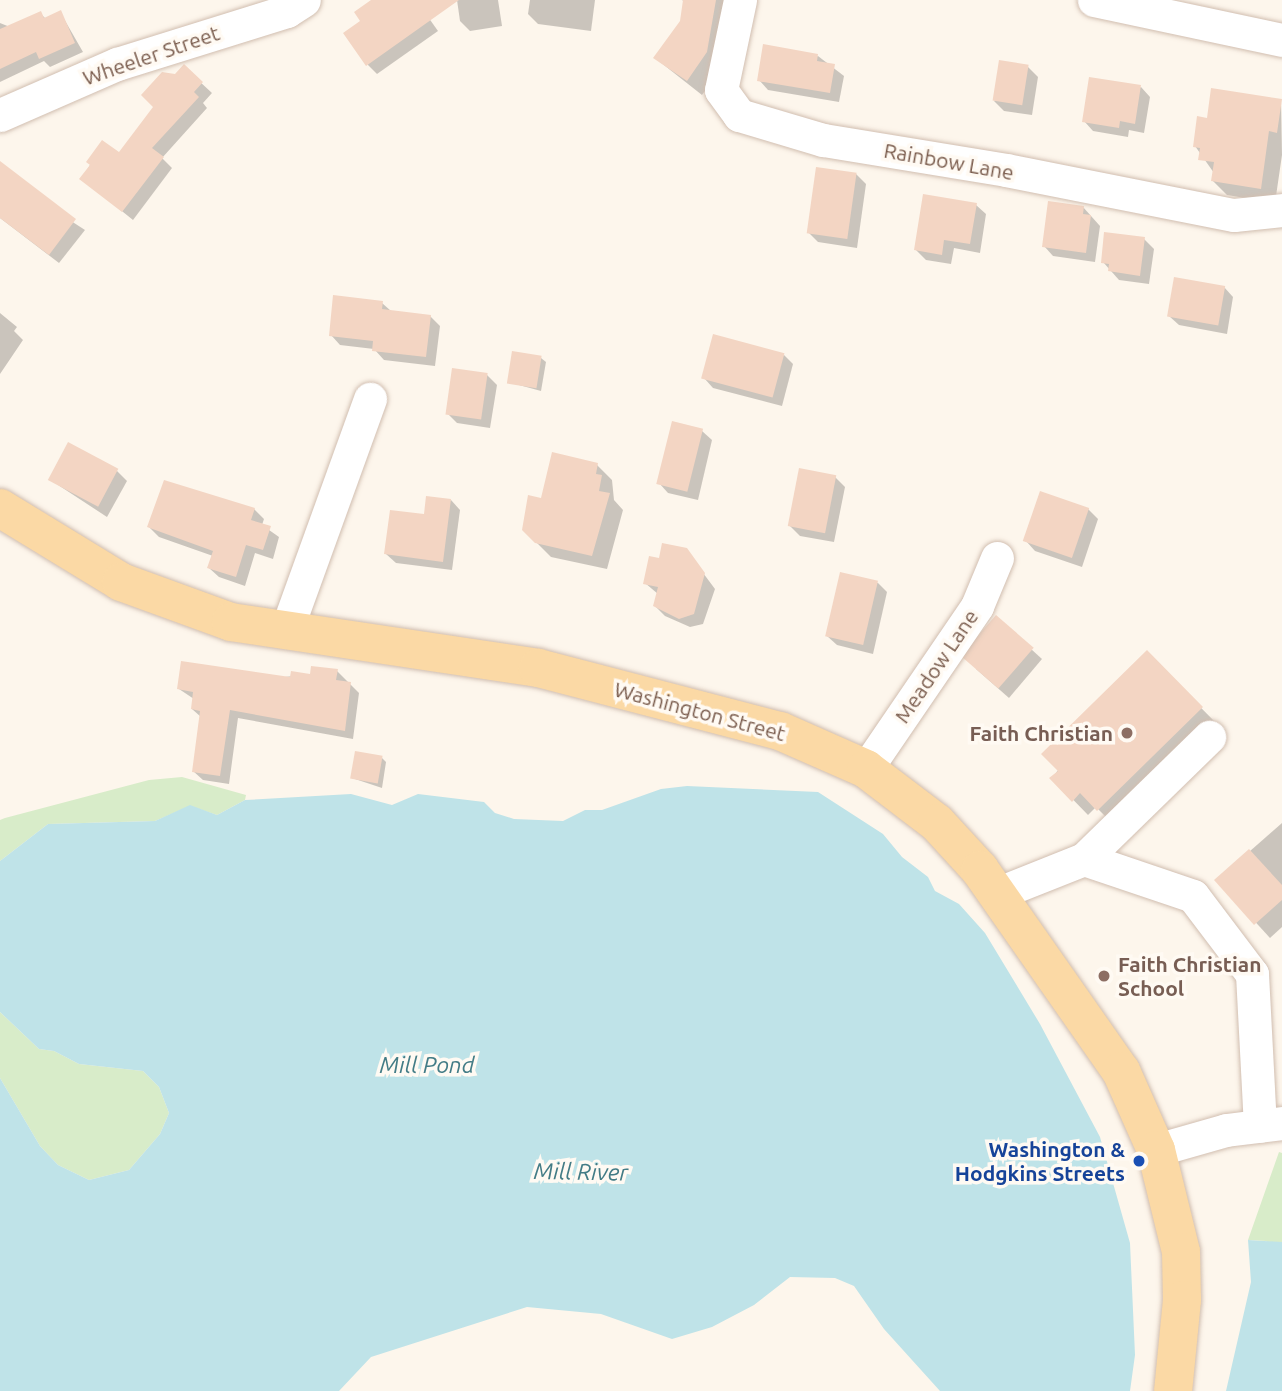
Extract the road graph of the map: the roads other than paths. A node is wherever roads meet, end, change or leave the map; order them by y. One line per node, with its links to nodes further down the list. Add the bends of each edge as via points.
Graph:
1 (304, 0): 6 (street, Wheeler Street, via 287,11 117,64)
2 (740, 0): 7 (street, Rainbow Lane, via 721,90 739,115 823,140 1234,215)
3 (1094, 0): 4 (street)
4 (1195, 11): 5 (street)
5 (1282, 40)
6 (0, 115)
7 (1282, 210)
8 (370, 400): 11 (street)
9 (0, 508): 11 (main road, Washington Street, via 121,582 231,622)
10 (997, 558): 13 (street, Meadow Lane, via 977,606)
11 (286, 631): 13 (main road, Washington Street, via 538,668 780,731)
12 (1209, 737): 14 (street)
13 (866, 769): 15 (main road, Washington Street, via 937,823)
14 (1084, 859): 15 (street); 16 (street, via 1193,895 1252,974)
15 (996, 894): 17 (main road, Washington Street, via 1121,1071)
16 (1271, 1124): 17 (street, via 1226,1130)
17 (1156, 1150): 18 (main road, Washington Street, via 1181,1252 1182,1300)
18 (1173, 1391)

